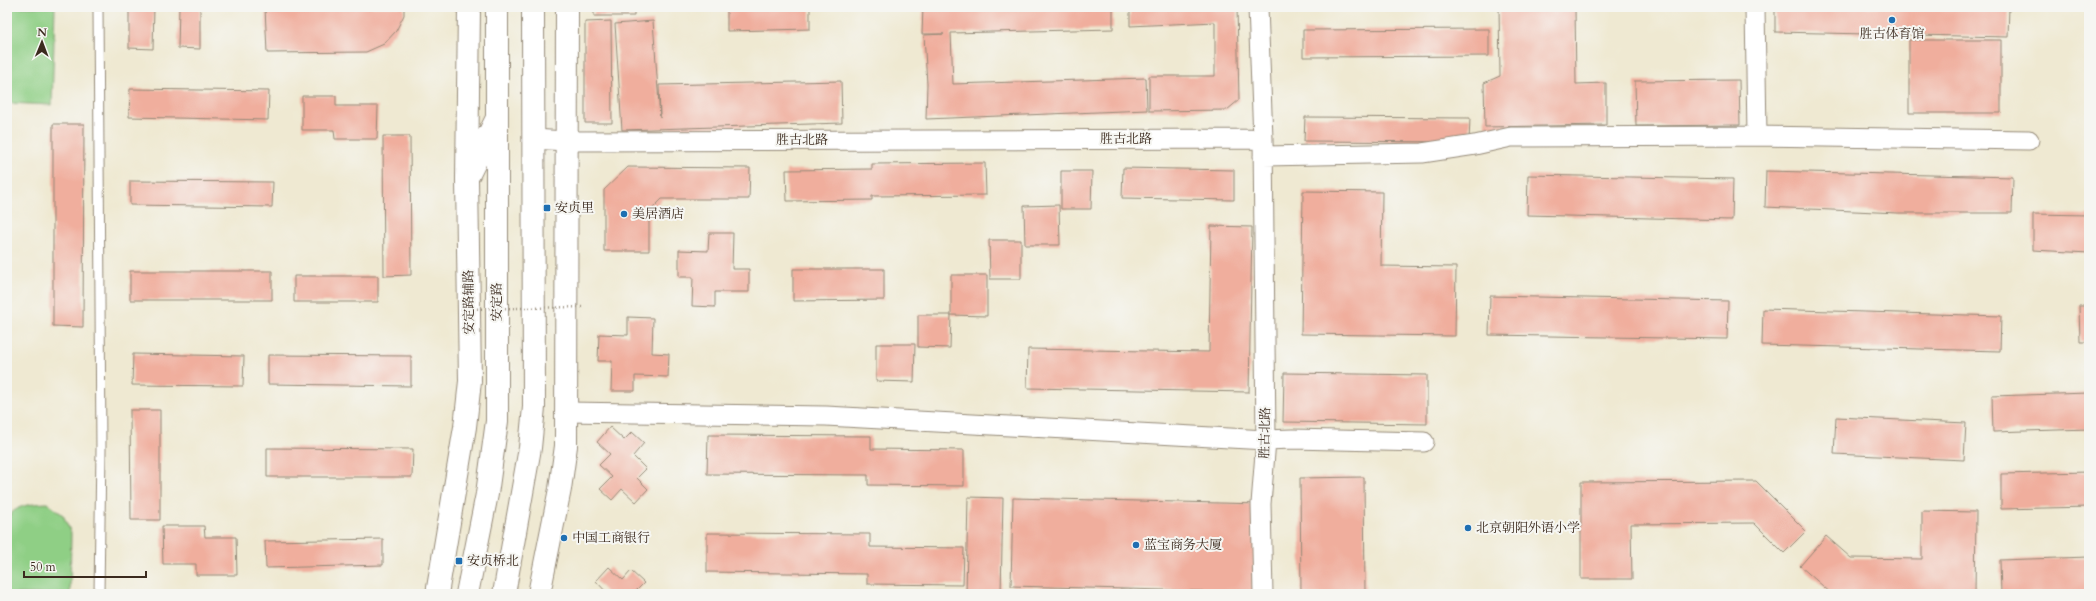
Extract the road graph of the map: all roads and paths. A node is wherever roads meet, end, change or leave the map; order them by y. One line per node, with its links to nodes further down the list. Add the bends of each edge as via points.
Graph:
1 (98, 7): 20 (lane, via 101,450)
2 (469, 7): 14 (street, 安定路辅路)
3 (497, 7): 8 (street, 安定路)
4 (533, 7): 10 (street)
5 (567, 7): 12 (street)
6 (1258, 7): 13 (street)
7 (1755, 7): 9 (street)
8 (496, 120): 14 (street); 22 (street, 安定路, via 497,421 487,494)
9 (1757, 136): 11 (street); 13 (street, via 1511,137 1422,153)
10 (533, 138): 12 (street, 胜古北路); 23 (street, via 534,407 530,448)
11 (2029, 140)
12 (566, 141): 13 (street, 胜古北路); 17 (street)
13 (1263, 148): 18 (street, 胜古北路)
14 (467, 179): 21 (street, 安定路辅路, via 470,384)
15 (582, 307): 16 (path, bridge)
16 (461, 309)
17 (567, 412): 18 (street, via 826,416); 24 (street, via 566,446 560,488)
18 (1266, 440): 19 (street); 25 (street, 胜古北路, via 1261,504)
19 (1424, 442)
20 (99, 594)
21 (437, 594)
22 (467, 594)
23 (504, 594)
24 (539, 594)
25 (1263, 594)

